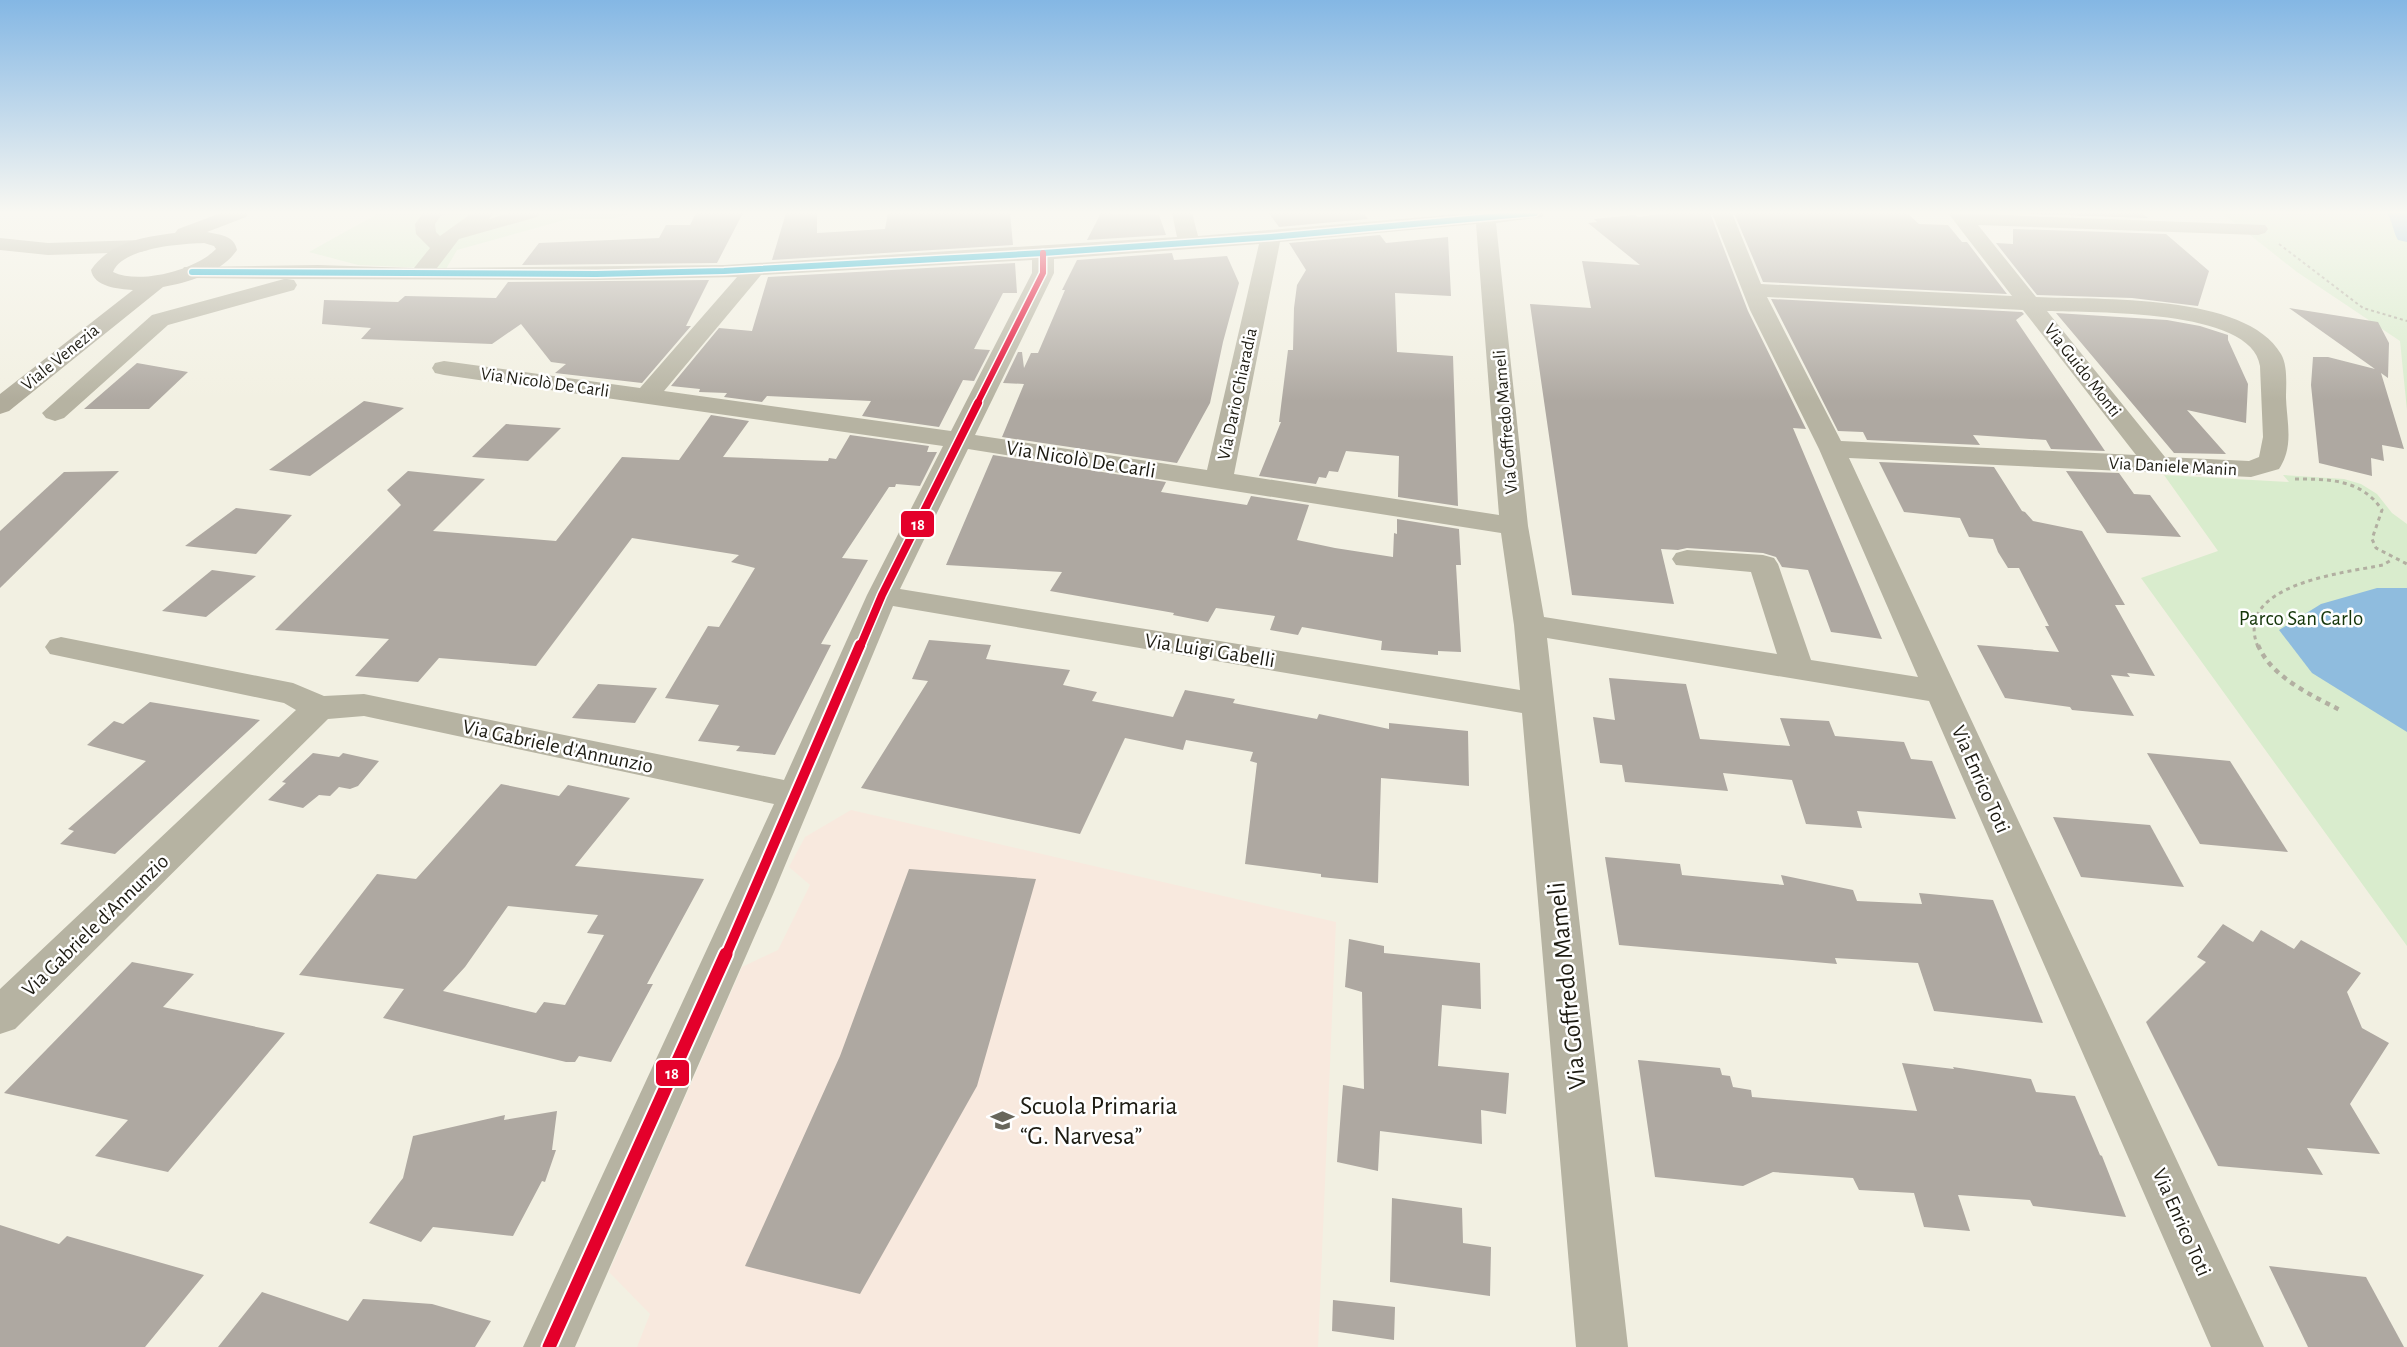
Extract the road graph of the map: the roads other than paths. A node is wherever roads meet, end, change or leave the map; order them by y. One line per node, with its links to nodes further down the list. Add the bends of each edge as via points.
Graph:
1 (111, 276): 10 (main road); 13 (main road, Viale Venezia)
2 (177, 276): 10 (main road)
3 (320, 276): 17 (street, via 312,283 265,289 160,320)
4 (749, 276): 15 (street)
5 (1042, 276): 18 (street)
6 (1263, 276): 21 (street, Via Dario Chiaradia)
7 (1491, 276): 22 (street, Via Goffredo Mameli)
8 (1748, 276): 11 (street, Via Enrico Toti)
9 (2009, 276): 12 (street, Via Guido Monti)
10 (157, 281): 13 (main road, Viale Venezia)
11 (1754, 290): 12 (street, Via Daniele Manin); 19 (street, Via Enrico Toti)
12 (2030, 302): 20 (street, Via Guido Monti); 20 (street, Via Daniele Manin, via 2168,310 2238,328 2261,342 2271,357 2276,449 2270,463 2234,470)
13 (120, 308): 16 (main road, Viale Venezia)
14 (444, 368): 15 (street, Via Nicolò De Carli)
15 (647, 396): 18 (street, Via Nicolò De Carli)
16 (0, 406)
17 (55, 413)
18 (959, 440): 21 (street, Via Nicolò De Carli); 24 (street)
19 (1832, 449): 20 (street, Via Daniele Manin); 28 (street, Via Enrico Toti)
20 (2158, 466)
21 (1219, 480): 22 (street, Via Nicolò De Carli)
22 (1514, 526): 25 (street, Via Goffredo Mameli)
23 (1687, 559): 27 (street, via 1763,564)
24 (882, 595): 29 (street, Via Luigi Gabelli); 31 (street)
25 (1530, 625): 27 (street); 29 (street, Via Goffredo Mameli)
26 (61, 647): 30 (street, via 293,694)
27 (1798, 669): 28 (street)
28 (1942, 692): 35 (street, Via Enrico Toti)
29 (1537, 704): 34 (street, Via Goffredo Mameli)
30 (319, 708): 31 (street, Via Gabriele d'Annunzio, via 364,705); 32 (street, Via Gabriele d'Annunzio)
31 (795, 795): 33 (street)
32 (0, 1016)
33 (549, 1347)
34 (1602, 1347)
35 (2238, 1347)

